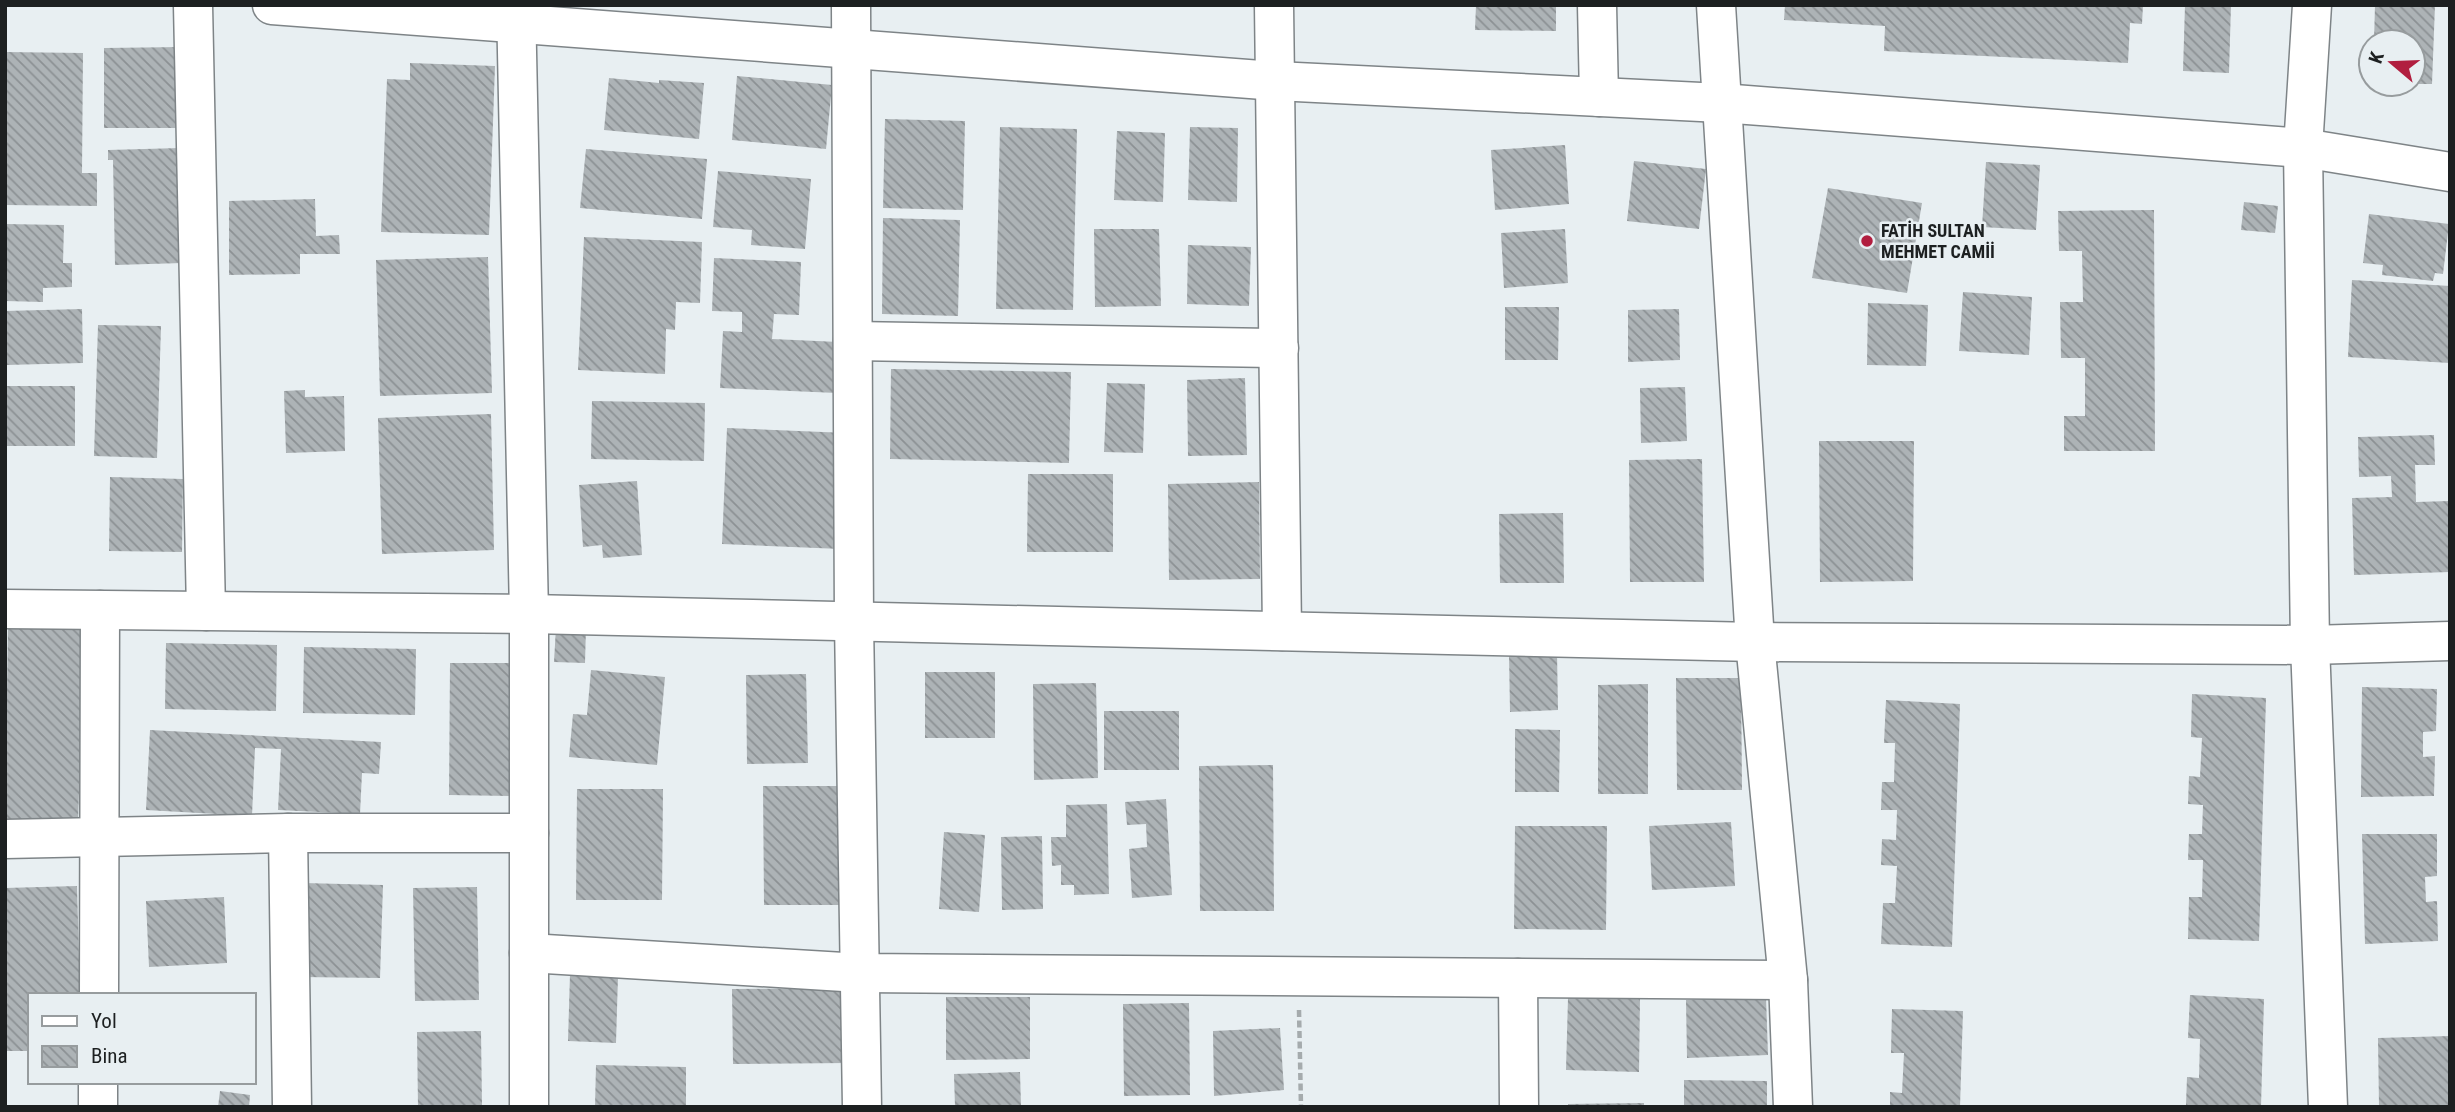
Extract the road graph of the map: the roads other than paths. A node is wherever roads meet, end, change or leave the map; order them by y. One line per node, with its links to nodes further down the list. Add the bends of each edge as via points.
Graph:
1 (194, 5): 19 (street)
2 (272, 5): 8 (street)
3 (851, 5): 9 (street)
4 (1274, 5): 10 (street)
5 (1597, 5): 11 (street)
6 (1716, 5): 12 (street)
7 (2312, 5): 13 (street)
8 (517, 15): 9 (street); 20 (street)
9 (852, 51): 10 (street); 15 (street)
10 (1276, 81): 11 (street); 16 (street)
11 (1599, 97): 12 (street)
12 (1721, 103): 13 (street); 24 (street)
13 (2303, 148): 14 (street); 25 (street)
14 (2450, 172)
15 (853, 341): 16 (street); 21 (street)
16 (1279, 348): 22 (street)
17 (5, 609): 18 (street)
18 (100, 610): 19 (street); 28 (street)
19 (206, 611): 20 (street)
20 (529, 614): 21 (street); 27 (street)
21 (854, 622): 22 (street); 31 (street)
22 (1282, 631): 24 (street)
23 (2450, 641): 25 (street)
24 (1755, 642): 25 (street); 33 (street)
25 (2310, 645): 42 (street)
26 (288, 833): 27 (street); 28 (street); 37 (street)
27 (529, 833): 30 (street)
28 (100, 837): 29 (street); 34 (street)
29 (5, 839)
30 (529, 953): 31 (street); 38 (street)
31 (860, 973): 32 (street); 39 (street)
32 (1518, 978): 33 (street); 40 (street)
33 (1788, 980): 41 (street)
34 (99, 993)
35 (98, 1084): 36 (street)
36 (98, 1107)
37 (292, 1107)
38 (529, 1107)
39 (862, 1107)
40 (1520, 1107)
41 (1793, 1107)
42 (2328, 1107)

